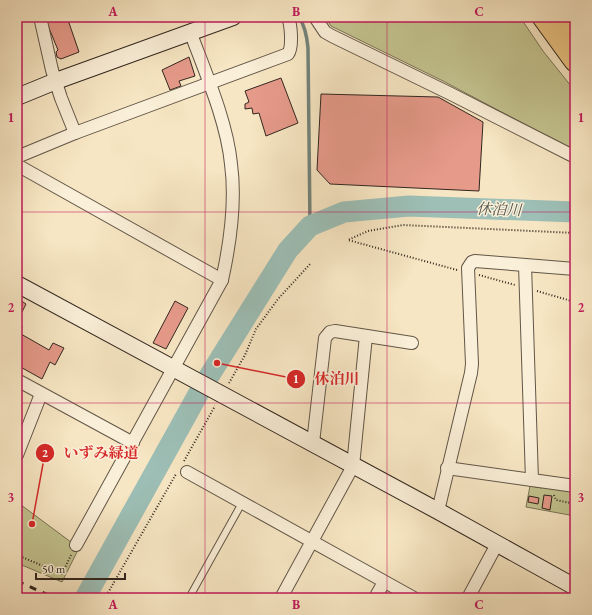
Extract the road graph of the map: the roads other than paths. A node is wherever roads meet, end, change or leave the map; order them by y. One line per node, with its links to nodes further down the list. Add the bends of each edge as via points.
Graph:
1 (40, 17): 10 (street)
2 (233, 17): 8 (street)
3 (288, 17): 11 (street, via 288,54)
4 (316, 17): 15 (street, via 325,32 332,36)
5 (543, 17): 9 (highway)
6 (565, 17): 7 (highway)
7 (575, 30)
8 (191, 34): 10 (street); 11 (street)
9 (575, 61)
10 (56, 81): 12 (street); 13 (street)
11 (209, 84): 13 (street); 19 (street, via 224,131 232,179 228,253)
12 (17, 97)
13 (75, 133): 14 (street)
14 (17, 157)
15 (575, 157)
16 (17, 165): 19 (street)
17 (525, 265): 18 (street); 30 (street, via 475,261 468,268 472,364); 32 (street)
18 (575, 269)
19 (222, 280): 23 (street)
20 (17, 284): 23 (street)
21 (366, 336): 22 (street); 27 (street, via 335,331 330,332 325,338); 29 (street)
22 (412, 342)
23 (174, 368): 26 (street); 27 (street)
24 (17, 380): 25 (street)
25 (41, 394): 26 (street); 28 (street)
26 (133, 442): 38 (street)
27 (313, 443): 29 (street)
28 (17, 455)
29 (353, 466): 35 (street); 36 (street)
30 (447, 468): 32 (street); 35 (street)
31 (184, 470): 34 (street)
32 (532, 480): 33 (street)
33 (575, 486)
34 (242, 503): 36 (street); 41 (lane)
35 (438, 511): 37 (street)
36 (312, 542): 39 (street); 42 (street)
37 (497, 544): 40 (street); 45 (street)
38 (76, 545)
39 (384, 582): 43 (street); 44 (street)
40 (575, 587)
41 (189, 598)
42 (281, 598)
43 (375, 598)
44 (414, 598)
45 (468, 598)

